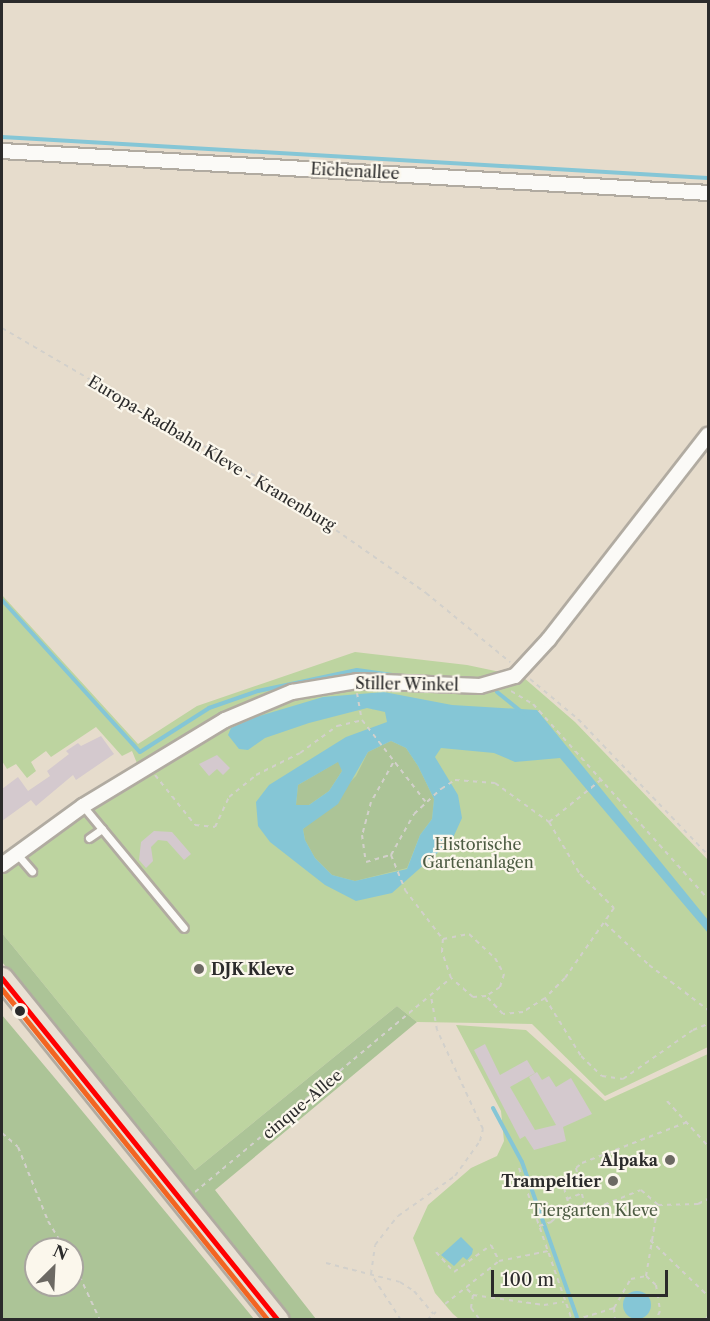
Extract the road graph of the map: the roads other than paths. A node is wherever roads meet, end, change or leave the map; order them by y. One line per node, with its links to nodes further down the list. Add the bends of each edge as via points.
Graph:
1 (2, 151): 2 (street, Eichenallee)
2 (708, 193)
3 (708, 435): 4 (street, Stiller Winkel, via 521,671 499,683 480,686 358,681 292,692 225,720)
4 (83, 806): 5 (lane); 7 (street, Stiller Winkel)
5 (102, 829): 6 (lane); 10 (lane)
6 (89, 838)
7 (17, 854): 8 (street, Stiller Winkel); 9 (lane)
8 (2, 865)
9 (32, 871)
10 (184, 928)
11 (2, 978): 12 (main road)
12 (278, 1320)

